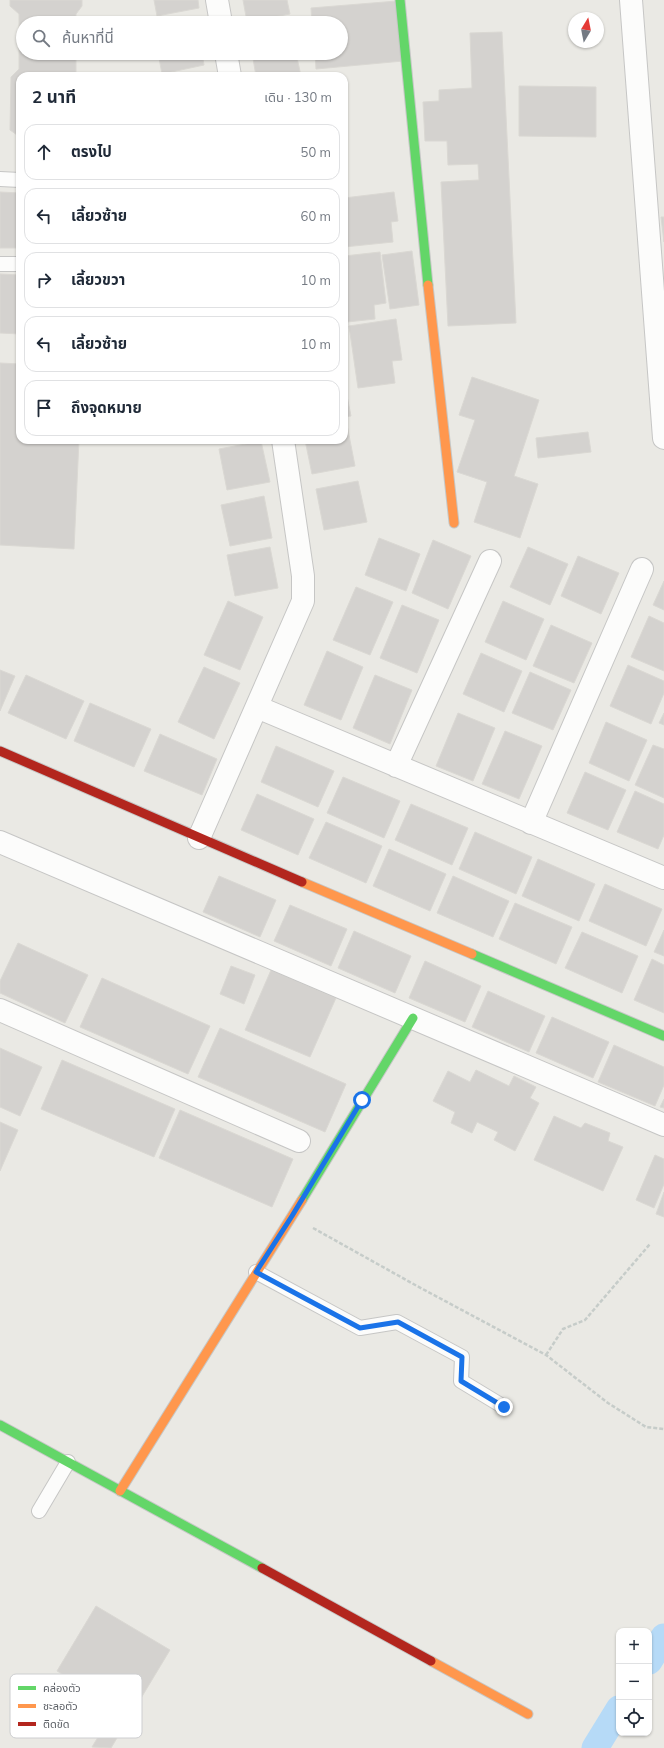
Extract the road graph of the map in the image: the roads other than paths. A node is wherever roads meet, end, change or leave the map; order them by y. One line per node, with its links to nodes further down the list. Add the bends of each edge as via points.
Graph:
1 (217, 0): 4 (street)
2 (400, 0): 13 (street)
3 (631, 0): 11 (street)
4 (220, 16)
5 (227, 60): 6 (street)
6 (229, 72)
7 (0, 180): 8 (lane)
8 (16, 180)
9 (0, 264): 10 (lane)
10 (16, 264)
11 (664, 438)
12 (284, 444): 16 (street, via 303,576 303,601)
13 (454, 523)
14 (490, 561): 18 (street)
15 (642, 569): 19 (street)
16 (257, 707): 18 (street); 20 (street)
17 (0, 751): 20 (street)
18 (396, 766): 19 (street)
19 (531, 823): 22 (street)
20 (199, 838): 25 (street)
21 (0, 842): 24 (street)
22 (664, 877)
23 (0, 1010): 27 (street)
24 (413, 1018): 26 (street); 28 (street)
25 (664, 1036)
26 (664, 1125)
27 (299, 1141)
28 (256, 1272): 29 (lane, via 360,1328 398,1322 462,1357 461,1381); 32 (street)
29 (504, 1407)
30 (0, 1425): 31 (street)
31 (68, 1462): 32 (street); 33 (lane)
32 (120, 1491): 34 (street)
33 (39, 1511)
34 (528, 1714)

